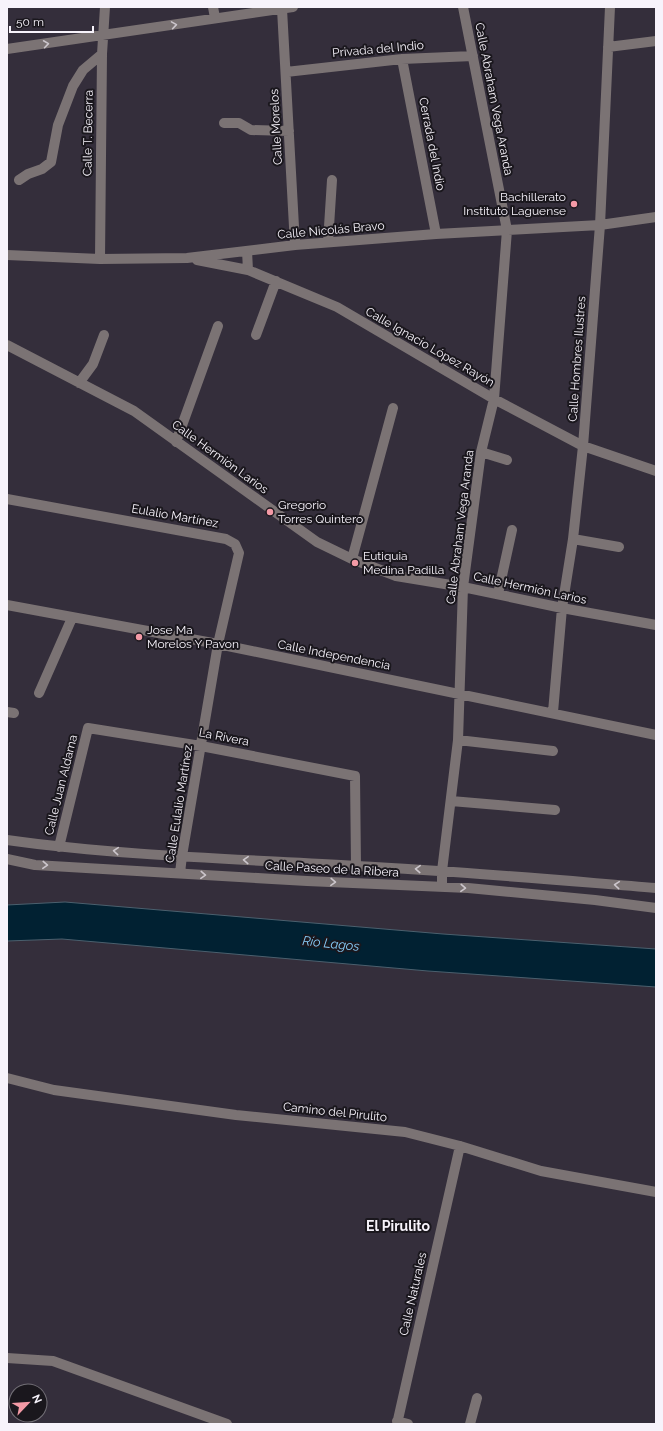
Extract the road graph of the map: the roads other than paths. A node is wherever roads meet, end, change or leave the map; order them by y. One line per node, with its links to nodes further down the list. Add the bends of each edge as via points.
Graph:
1 (105, 7): 9 (street, Calle T. Becerra)
2 (213, 7): 8 (street)
3 (293, 7): 6 (street)
4 (463, 7): 14 (street, Calle Abraham Vega Aranda)
5 (610, 7): 11 (street, Calle Hombres Ilustres)
6 (282, 9): 7 (street); 16 (street, Calle Morelos)
7 (256, 10): 8 (street)
8 (215, 18): 9 (street, one-way to 8)
9 (104, 36): 12 (street, one-way to 9); 13 (street, Calle T. Becerra)
10 (656, 41): 11 (street)
11 (608, 47): 22 (street, Calle Hombres Ilustres)
12 (7, 50)
13 (102, 54): 19 (street, via 83,70 73,86 58,125 51,162); 30 (street, Calle T. Becerra)
14 (473, 56): 15 (street, Privada del Indio); 23 (street, Calle Abraham Vega Aranda)
15 (402, 59): 16 (street, Privada del Indio); 24 (street, Cerrada del Indio)
16 (286, 72): 18 (street, Calle Morelos)
17 (224, 122): 18 (street, via 239,123 251,130)
18 (289, 131): 26 (street, Calle Morelos)
19 (19, 180)
20 (332, 180): 25 (street)
21 (656, 217): 22 (street, Calle Nicolás Bravo)
22 (600, 224): 23 (street, Calle Nicolás Bravo); 41 (street, Calle Hombres Ilustres)
23 (507, 230): 24 (street, Calle Nicolás Bravo); 38 (street, Calle Abraham Vega Aranda)
24 (436, 234): 25 (street, Calle Nicolás Bravo)
25 (328, 242): 26 (street, Calle Nicolás Bravo)
26 (295, 245): 27 (street, Calle Nicolás Bravo)
27 (247, 251): 29 (street, Calle Nicolás Bravo); 31 (street)
28 (7, 255): 30 (street, Calle Nicolás Bravo)
29 (187, 258): 30 (street, Calle Nicolás Bravo); 31 (street, Calle Ignacio López Rayón)
30 (100, 259)
31 (248, 270): 32 (street, Calle Ignacio López Rayón)
32 (276, 281): 35 (street); 38 (street, Calle Ignacio López Rayón, via 337,307)
33 (218, 326): 40 (street)
34 (104, 335): 37 (street, via 93,364)
35 (256, 335)
36 (7, 345): 37 (street, Calle Hermión Larios)
37 (79, 383): 40 (street, Calle Hermión Larios, via 134,411)
38 (494, 399): 41 (street, Calle Ignacio López Rayón); 42 (street, Calle Abraham Vega Aranda)
39 (393, 408): 49 (street)
40 (176, 442): 49 (street, Calle Hermión Larios, via 317,542)
41 (583, 446): 44 (street, Calle Ignacio López Rayón); 47 (street, Calle Hombres Ilustres)
42 (480, 452): 43 (street); 50 (street, Calle Abraham Vega Aranda)
43 (508, 460)
44 (656, 471)
45 (7, 499): 56 (street, Eulalio Martínez, via 226,539 235,544 239,553)
46 (512, 530): 51 (street)
47 (573, 538): 48 (street); 53 (street, Calle Hombres Ilustres)
48 (619, 547)
49 (352, 560): 50 (street, Calle Hermión Larios, via 396,576)
50 (463, 587): 51 (street, Calle Hermión Larios); 58 (street, Calle Abraham Vega Aranda)
51 (498, 594): 53 (street, Calle Hermión Larios)
52 (7, 605): 54 (street, Calle Independencia)
53 (562, 608): 55 (street, Calle Hermión Larios); 59 (street, Calle Hombres Ilustres)
54 (72, 618): 56 (street, Calle Independencia); 57 (street)
55 (656, 625)
56 (218, 644): 58 (street, Calle Independencia); 63 (street, Calle Eulalio Martínez)
57 (39, 693)
58 (461, 694): 59 (street, Calle Independencia); 62 (street, Calle Abraham Vega Aranda)
59 (553, 712): 61 (street, Calle Independencia)
60 (88, 728): 63 (street, La Rivera); 68 (street, Calle Juan Aldama)
61 (656, 734)
62 (458, 740): 64 (street); 65 (street, Calle Abraham Vega Aranda)
63 (201, 746): 69 (street, Calle Eulalio Martínez); 71 (street, La Rivera, via 355,776)
64 (553, 751)
65 (451, 801): 66 (street); 72 (street, Calle Abraham Vega Aranda)
66 (555, 810)
67 (7, 840): 68 (street, Calle Paseo de la Ribera)
68 (59, 847): 69 (street, Calle Paseo de la Ribera, one-way to 68)
69 (182, 856): 71 (street, Calle Paseo de la Ribera, one-way to 69); 73 (street, Calle Eulalio Martínez)
70 (7, 859): 73 (street, Calle Paseo de la Ribera, one-way to 73, via 35,865)
71 (356, 866): 72 (street, Calle Paseo de la Ribera, one-way to 71)
72 (442, 871): 74 (street, Calle Abraham Vega Aranda); 75 (street, Calle Paseo de la Ribera, one-way to 72)
73 (180, 873): 74 (street, Calle Paseo de la Ribera, one-way to 74)
74 (442, 887): 76 (street, Calle Paseo de la Ribera, one-way to 76, via 595,900)
75 (656, 888)
76 (656, 908)
77 (7, 1078): 78 (street, Camino del Pirulito, via 54,1090 236,1115 405,1132)
78 (460, 1146): 79 (street, Camino del Pirulito, via 541,1171); 82 (street, Calle Naturales)
79 (656, 1192)
80 (7, 1358): 83 (street, via 53,1361)
81 (477, 1398): 85 (street)
82 (397, 1423): 84 (street)
83 (227, 1424)
84 (408, 1424)
85 (470, 1424)

